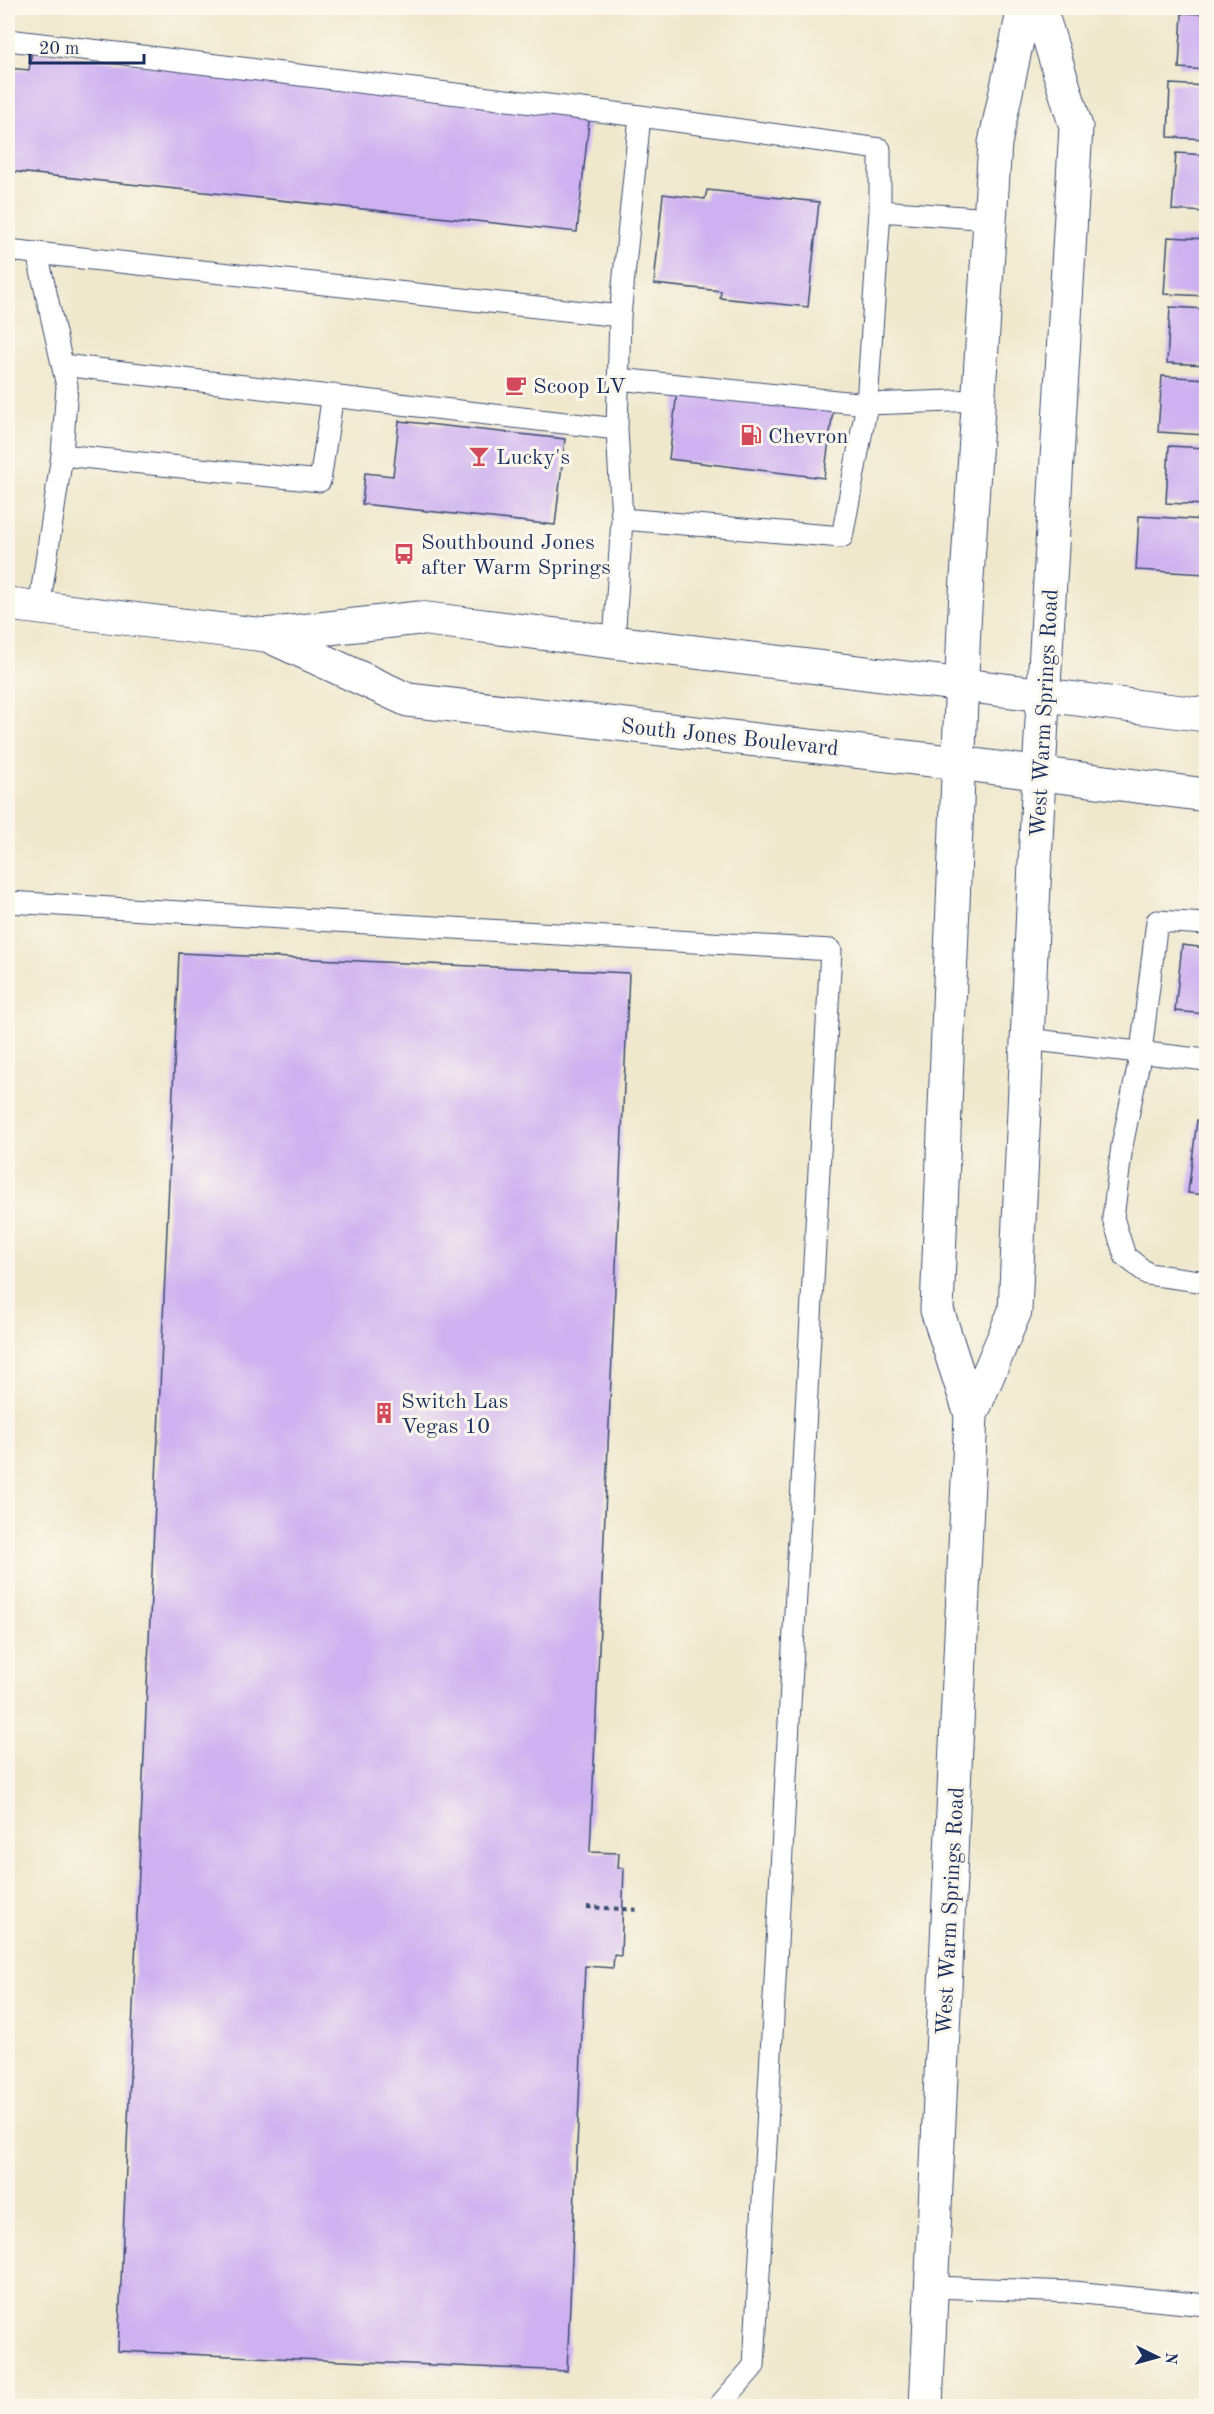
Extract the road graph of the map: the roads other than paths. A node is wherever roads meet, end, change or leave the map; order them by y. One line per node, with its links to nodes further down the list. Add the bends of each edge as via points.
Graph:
1 (1024, 8): 6 (main road, West Warm Springs Road, via 995,143)
2 (1040, 8): 22 (main road, West Warm Springs Road, via 1076,127)
3 (8, 40): 4 (lane)
4 (640, 116): 5 (lane, via 880,149); 9 (lane)
5 (880, 211): 6 (lane); 14 (lane)
6 (991, 219): 13 (main road, West Warm Springs Road)
7 (8, 250): 8 (lane)
8 (37, 253): 9 (lane); 10 (lane)
9 (620, 316): 11 (lane)
10 (62, 365): 12 (lane); 16 (lane, via 67,386)
11 (618, 379): 14 (lane); 15 (lane)
12 (333, 394): 15 (lane); 16 (lane, via 320,481)
13 (980, 400): 14 (lane); 21 (main road, West Warm Springs Road)
14 (867, 404): 17 (lane, via 842,537)
15 (617, 429): 17 (lane)
16 (62, 455): 18 (lane)
17 (622, 519): 20 (lane)
18 (23, 606): 19 (main road, South Jones Boulevard)
19 (265, 635): 20 (main road, South Jones Boulevard, via 418,618); 24 (main road, South Jones Boulevard, via 408,699)
20 (614, 642): 21 (main road, South Jones Boulevard)
21 (962, 685): 22 (main road, South Jones Boulevard); 24 (main road, West Warm Springs Road)
22 (1044, 695): 23 (main road, South Jones Boulevard); 25 (main road, West Warm Springs Road)
23 (1206, 715)
24 (958, 763): 25 (main road, South Jones Boulevard); 33 (main road, West Warm Springs Road, via 937,1310)
25 (1039, 773): 26 (main road, South Jones Boulevard); 29 (main road, West Warm Springs Road)
26 (1206, 795)
27 (8, 902): 36 (lane, via 831,950 754,2366)
28 (1206, 924): 30 (lane, via 1157,921)
29 (1028, 1039): 30 (lane); 33 (main road, West Warm Springs Road, via 1014,1311)
30 (1141, 1052): 31 (lane); 32 (lane, via 1122,1146 1113,1218 1125,1256 1148,1274)
31 (1206, 1060)
32 (1206, 1282)
33 (971, 1415): 34 (main road, West Warm Springs Road)
34 (932, 2287): 35 (lane, via 1073,2292); 37 (main road, West Warm Springs Road)
35 (1206, 2305)
36 (719, 2406)
37 (926, 2406)

